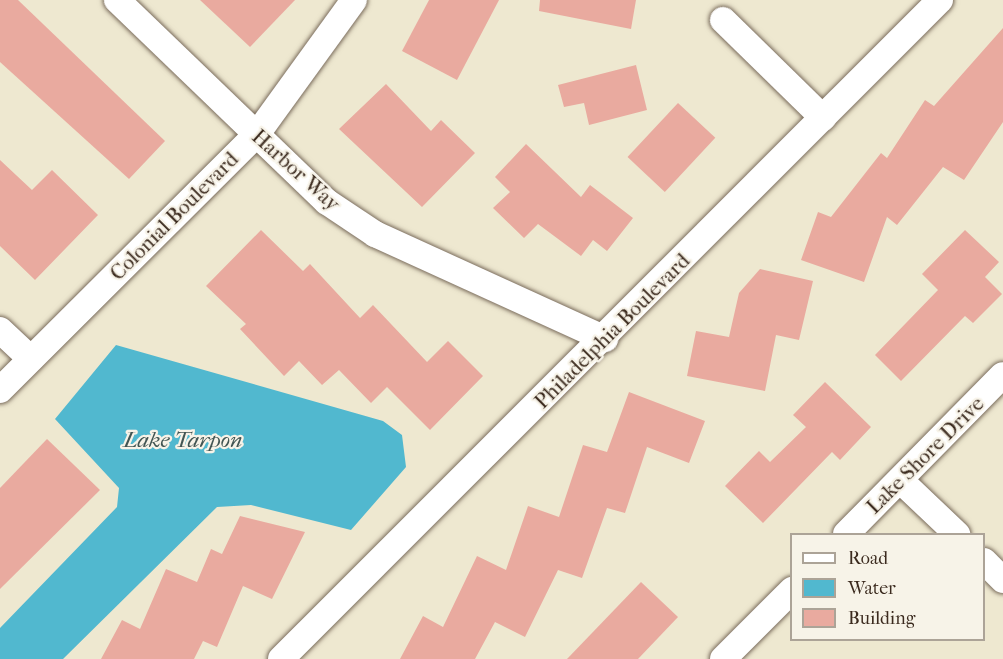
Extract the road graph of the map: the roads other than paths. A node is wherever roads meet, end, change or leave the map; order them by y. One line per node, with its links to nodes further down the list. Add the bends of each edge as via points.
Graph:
1 (117, 0): 6 (street, Harbor Way)
2 (354, 0): 6 (street, Colonial Boulevard)
3 (940, 0): 5 (street, Philadelphia Boulevard)
4 (723, 20): 5 (street)
5 (824, 118): 8 (street, Philadelphia Boulevard)
6 (256, 134): 8 (street, Harbor Way, via 327,202 375,234); 9 (street, Colonial Boulevard)
7 (0, 330): 9 (street)
8 (605, 339): 18 (street, Philadelphia Boulevard)
9 (31, 359): 11 (street, Colonial Boulevard)
10 (1003, 375): 12 (street, Lake Shore Drive)
11 (0, 390)
12 (900, 480): 13 (street, Lake Shore Drive); 14 (street)
13 (847, 533)
14 (956, 533)
15 (985, 562): 16 (street)
16 (1003, 580)
17 (790, 592): 19 (street)
18 (281, 659)
19 (723, 659)

